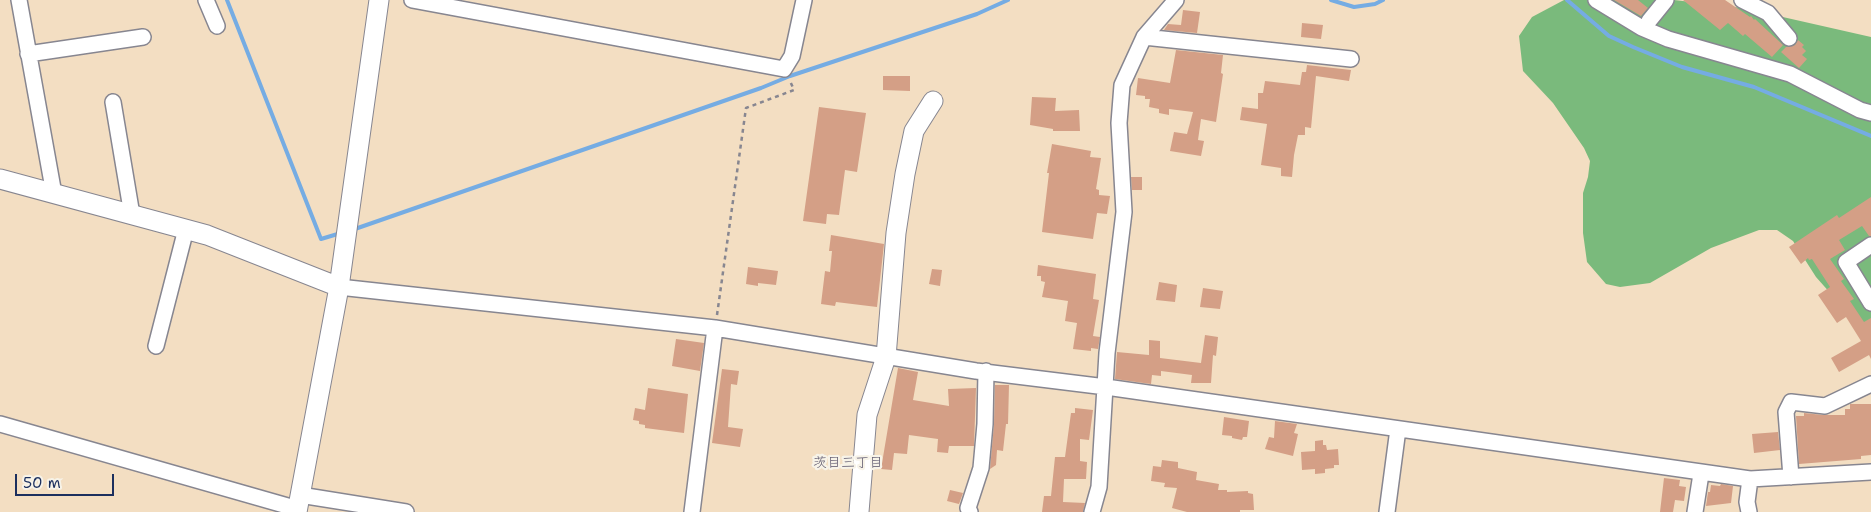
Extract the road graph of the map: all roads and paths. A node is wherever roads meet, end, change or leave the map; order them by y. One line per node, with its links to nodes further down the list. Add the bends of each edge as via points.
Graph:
1 (19, 0): 15 (street)
2 (206, 0): 11 (street)
3 (379, 0): 26 (street)
4 (412, 0): 17 (street)
5 (804, 0): 17 (street, via 792,56)
6 (1176, 0): 13 (street)
7 (1596, 0): 20 (street, via 1642,28 1668,39 1790,74)
8 (1666, 0): 10 (street)
9 (1742, 0): 14 (street, via 1768,13)
10 (1649, 21)
11 (217, 26)
12 (143, 37): 15 (street)
13 (1144, 37): 16 (street); 33 (street, via 1122,84 1118,123 1124,212)
14 (1789, 38)
15 (28, 54): 22 (street)
16 (1350, 59)
17 (784, 69): 28 (path, via 794,90 746,108)
18 (932, 101): 30 (street, via 914,131 905,174 896,233)
19 (113, 102): 23 (street)
20 (1871, 113)
21 (0, 179): 22 (street)
22 (54, 194): 23 (street)
23 (132, 214): 24 (street)
24 (186, 229): 26 (street); 29 (street)
25 (1871, 245): 27 (street, via 1846,262)
26 (339, 287): 28 (street); 40 (street)
27 (1871, 303)
28 (715, 328): 30 (street); 42 (street)
29 (156, 346)
30 (886, 357): 31 (street); 43 (street, via 867,415)
31 (986, 371): 33 (street); 44 (street, via 986,424 981,468 968,508)
32 (1871, 384): 38 (street, via 1825,406 1791,402 1786,412)
33 (1106, 387): 35 (street); 45 (street, via 1099,487)
34 (0, 424): 40 (street)
35 (1398, 429): 37 (street); 46 (street)
36 (1871, 472): 38 (street)
37 (1701, 474): 39 (street); 47 (street)
38 (1791, 477): 39 (street)
39 (1750, 480): 48 (street)
40 (298, 505): 41 (street)
41 (406, 512)
42 (692, 512)
43 (859, 512)
44 (970, 512)
45 (1092, 512)
46 (1387, 512)
47 (1695, 512)
48 (1749, 512)

